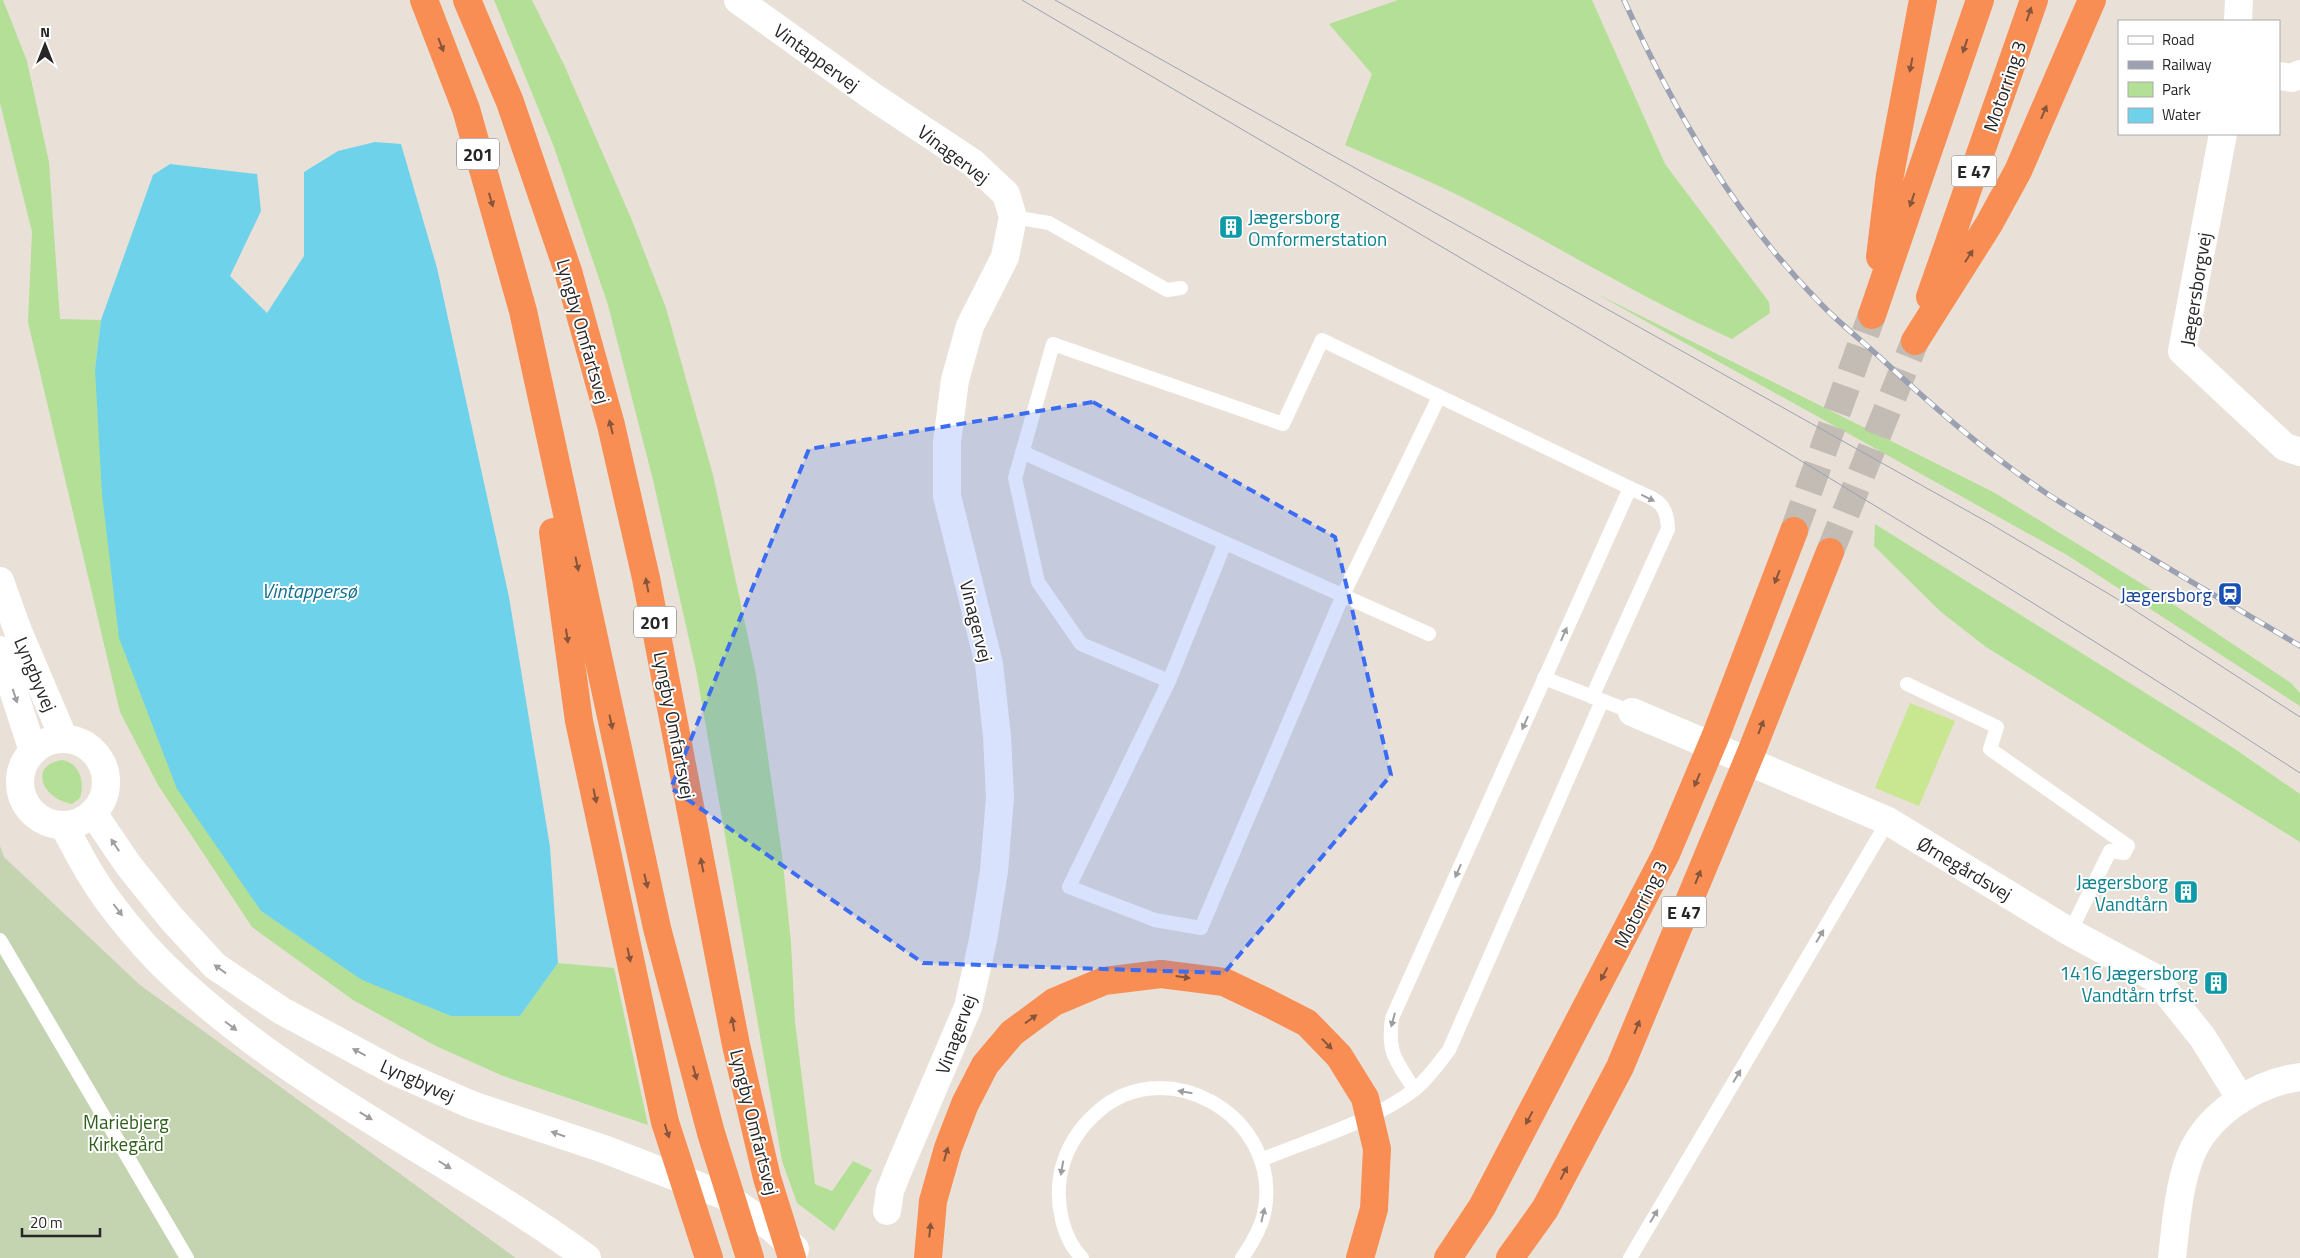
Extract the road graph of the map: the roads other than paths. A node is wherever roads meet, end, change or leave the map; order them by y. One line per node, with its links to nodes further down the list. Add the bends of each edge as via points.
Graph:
1 (424, 0): 16 (highway, 201, one-way to 16, via 466,109)
2 (466, 0): 50 (highway, Lyngby Omfartsvej / 201, one-way to 2, via 767,1178 736,1045 648,588 611,425 568,272 510,102)
3 (738, 0): 12 (street, Vintappervej)
4 (1923, 0): 5 (highway, E 47, via 1890,175 1872,315)
5 (1980, 0)
6 (2034, 0): 7 (highway, Motorring 3 / E 47, via 1915,341 1990,224 2018,171)
7 (2092, 0)
8 (2239, 0): 9 (street)
9 (2238, 20)
10 (2300, 74): 11 (street, via 2292,78)
11 (2280, 76)
12 (872, 96): 14 (street, Vinagervej, via 974,163 1006,194)
13 (2223, 135): 19 (street, Jægersborgvej, via 2182,352 2285,447)
14 (1013, 217): 15 (lane, via 1050,223 1167,290); 45 (street, Vinagervej, via 1005,257 970,326 955,380 947,442 948,496 989,664 998,736 1000,797 994,871 968,1007 897,1173)
15 (1181, 288)
16 (523, 311): 48 (highway, one-way to 48, via 579,722 664,1122); 49 (highway, 201, one-way to 49, via 657,928 711,1133)
17 (1438, 397): 18 (lane, via 1322,340 1283,424 1053,344); 20 (lane); 25 (lane)
18 (1022, 452): 22 (lane); 29 (lane, via 1015,478 1038,582 1081,644)
19 (2300, 452)
20 (1630, 488): 28 (lane, one-way to 20); 31 (lane, one-way to 31, via 1663,505 1668,514 1668,529)
21 (1794, 531): 56 (highway, Motorring 3 / E 47, one-way to 56, via 1716,735 1666,854 1482,1207)
22 (1226, 543): 25 (lane); 29 (lane)
23 (1830, 552): 44 (highway, E 47, one-way to 23, via 1620,1067 1752,750)
24 (0, 581): 33 (street, Lyngbyvej)
25 (1343, 595): 26 (lane); 29 (lane, via 1202,928 1155,920 1069,887)
26 (1429, 634)
27 (0, 650): 34 (street, Lyngbyvej, one-way to 34)
28 (1544, 678): 31 (lane); 41 (lane, one-way to 41, via 1392,1018 1391,1052)
29 (1169, 681)
30 (1907, 684): 38 (lane, via 1997,727 1990,749 2128,846 2124,853 2110,851)
31 (1597, 699): 32 (lane); 41 (lane, via 1449,1050)
32 (1632, 712): 36 (street, Ørnegårdsvej)
33 (64, 739): 34 (street, via 48,742); 35 (street, via 91,749 103,766 106,788 102,802)
34 (33, 751): 37 (street, via 21,773 23,798 39,818 50,824)
35 (93, 813): 37 (street, via 74,824); 51 (street, Lyngbyvej, one-way to 35, via 772,1228 725,1196 604,1149 472,1105 394,1071 275,1006 209,960 129,866)
36 (1888, 821): 38 (street, Ørnegårdsvej); 59 (lane, one-way to 36)
37 (63, 825): 47 (street, one-way to 47, via 91,876 124,919 163,965 226,1023 298,1074 538,1223)
38 (2070, 932): 42 (street, Ørnegårdsvej, via 2155,978 2204,1038)
39 (0, 940): 46 (lane)
40 (2300, 1077): 42 (street, via 2277,1082)
41 (1414, 1089): 43 (lane, via 1385,1109)
42 (2240, 1098): 60 (street, via 2211,1125 2191,1155 2179,1202)
43 (1261, 1160): 53 (lane, one-way to 53, via 1247,1131 1223,1108 1194,1093 1153,1089 1129,1093 1100,1108 1077,1132 1062,1161 1058,1193 1063,1226); 54 (lane, one-way to 43, via 1264,1215 1266,1187)
44 (1545, 1209): 57 (highway, E 47); 58 (highway)
45 (887, 1211)
46 (186, 1258)
47 (587, 1258)
48 (709, 1258)
49 (750, 1258)
50 (792, 1258)
51 (805, 1258)
52 (928, 1258): 55 (highway, one-way to 55, via 933,1201 948,1148 965,1104 986,1065 1012,1033 1054,1002 1104,981 1160,974 1224,982 1307,1023 1339,1056 1365,1098 1377,1149 1374,1209)
53 (1082, 1258)
54 (1242, 1258)
55 (1360, 1258)
56 (1448, 1258)
57 (1510, 1258)
58 (1531, 1258)
59 (1630, 1258)
60 (2172, 1258)

